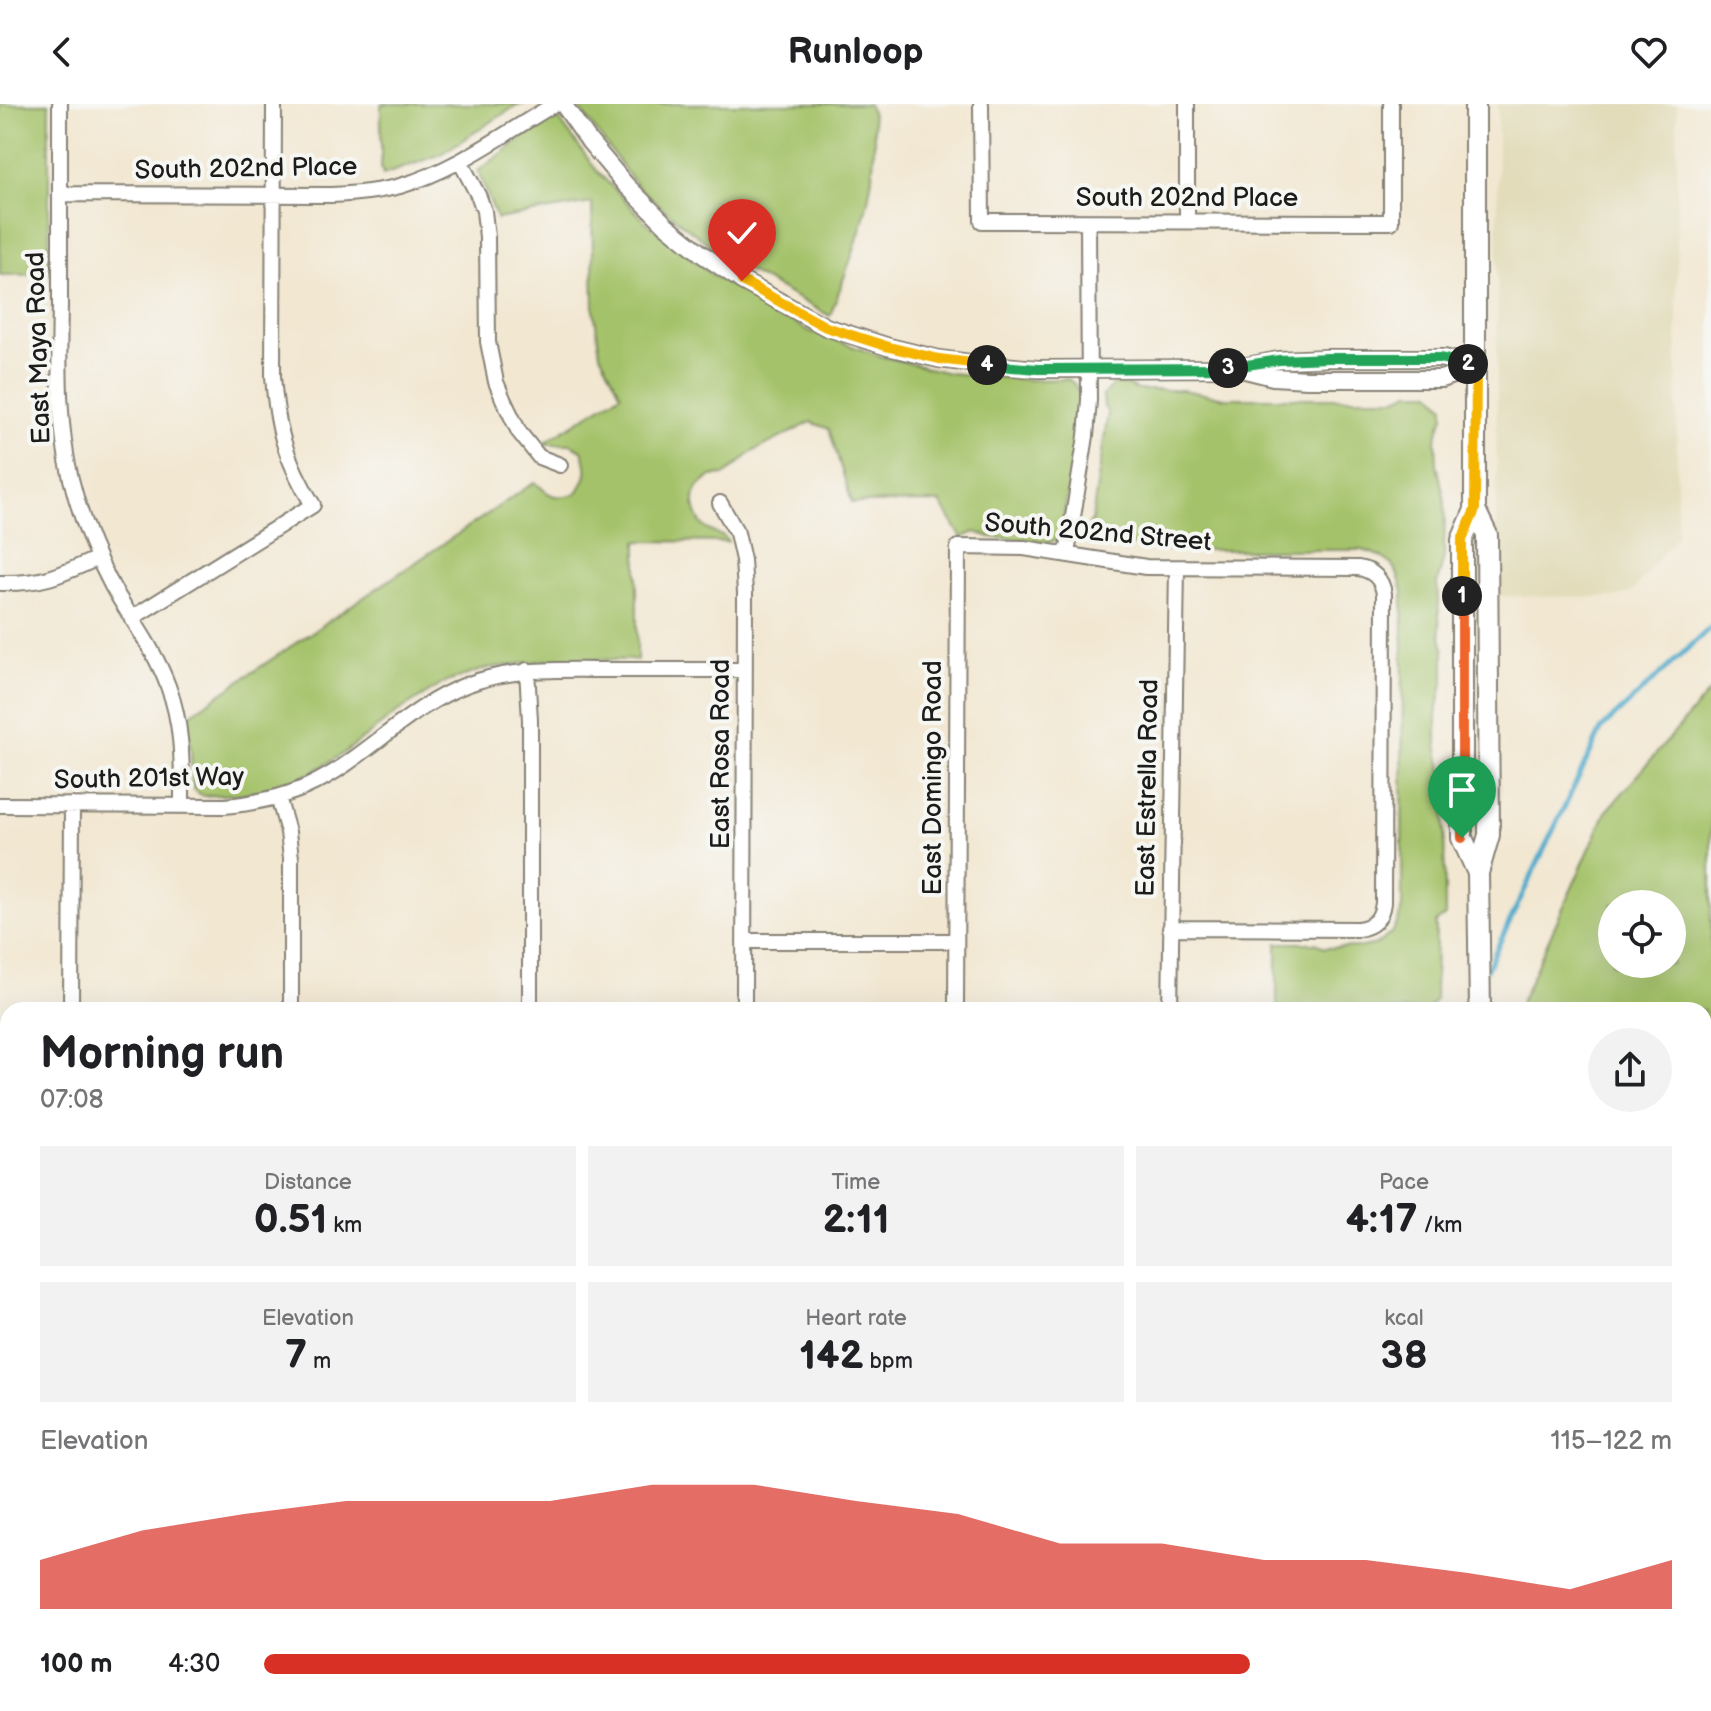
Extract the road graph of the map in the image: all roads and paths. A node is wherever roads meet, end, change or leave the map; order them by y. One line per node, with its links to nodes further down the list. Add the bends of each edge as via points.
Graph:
1 (60, 104): 10 (street, East Maya Road)
2 (274, 104): 11 (street)
3 (555, 104): 9 (street, South 202nd Place)
4 (563, 104): 15 (street, via 625,184 666,225 742,281 826,327 939,359)
5 (981, 104): 13 (street, South 202nd Place, via 982,221)
6 (1187, 104): 12 (street)
7 (1391, 104): 12 (street, South 202nd Place, via 1391,222)
8 (1475, 104): 14 (main road)
9 (460, 161): 11 (street, South 202nd Place, via 419,180 376,191); 16 (street, via 484,211 488,342 496,382 519,432 539,457)
10 (60, 194): 11 (street, South 202nd Place); 20 (street, East Maya Road, via 61,420 78,505)
11 (273, 195): 23 (street, via 274,402 290,462 313,505)
12 (1187, 221): 13 (street, South 202nd Place)
13 (1088, 222): 15 (street)
14 (1476, 366): 15 (street, via 1441,379 1307,379 1236,368); 39 (main road, via 1475,510 1488,551 1489,835 1478,873)
15 (1089, 369): 19 (street, via 1088,426)
16 (560, 465)
17 (720, 503): 25 (street, East Rosa Road, via 737,533 743,560)
18 (958, 547): 19 (street, South 202nd Street); 32 (street, East Domingo Road)
19 (1067, 554): 21 (street, South 202nd Street)
20 (98, 558): 22 (street, via 39,581); 23 (street, East Maya Road)
21 (1177, 568): 30 (street, East Estrella Road); 30 (street, South 202nd Street, via 1358,568 1375,575 1384,589 1383,903 1375,922 1358,929)
22 (0, 583)
23 (132, 618): 29 (street, East Maya Road, via 175,706)
24 (527, 670): 25 (street, South 201st Way); 26 (street, South 201st Way, via 448,692 325,777); 35 (street)
25 (745, 670): 31 (street, East Rosa Road)
26 (278, 797): 29 (street, South 201st Way, via 225,806); 34 (street, via 291,858)
27 (0, 805): 28 (street, South 201st Way)
28 (72, 805): 29 (street, South 201st Way); 33 (street)
29 (182, 806)
30 (1170, 928): 38 (street, East Estrella Road)
31 (744, 941): 32 (street); 36 (street, East Rosa Road)
32 (956, 941): 37 (street, East Domingo Road)
33 (71, 1002)
34 (291, 1002)
35 (530, 1002)
36 (744, 1002)
37 (956, 1002)
38 (1170, 1002)
39 (1480, 1002)

